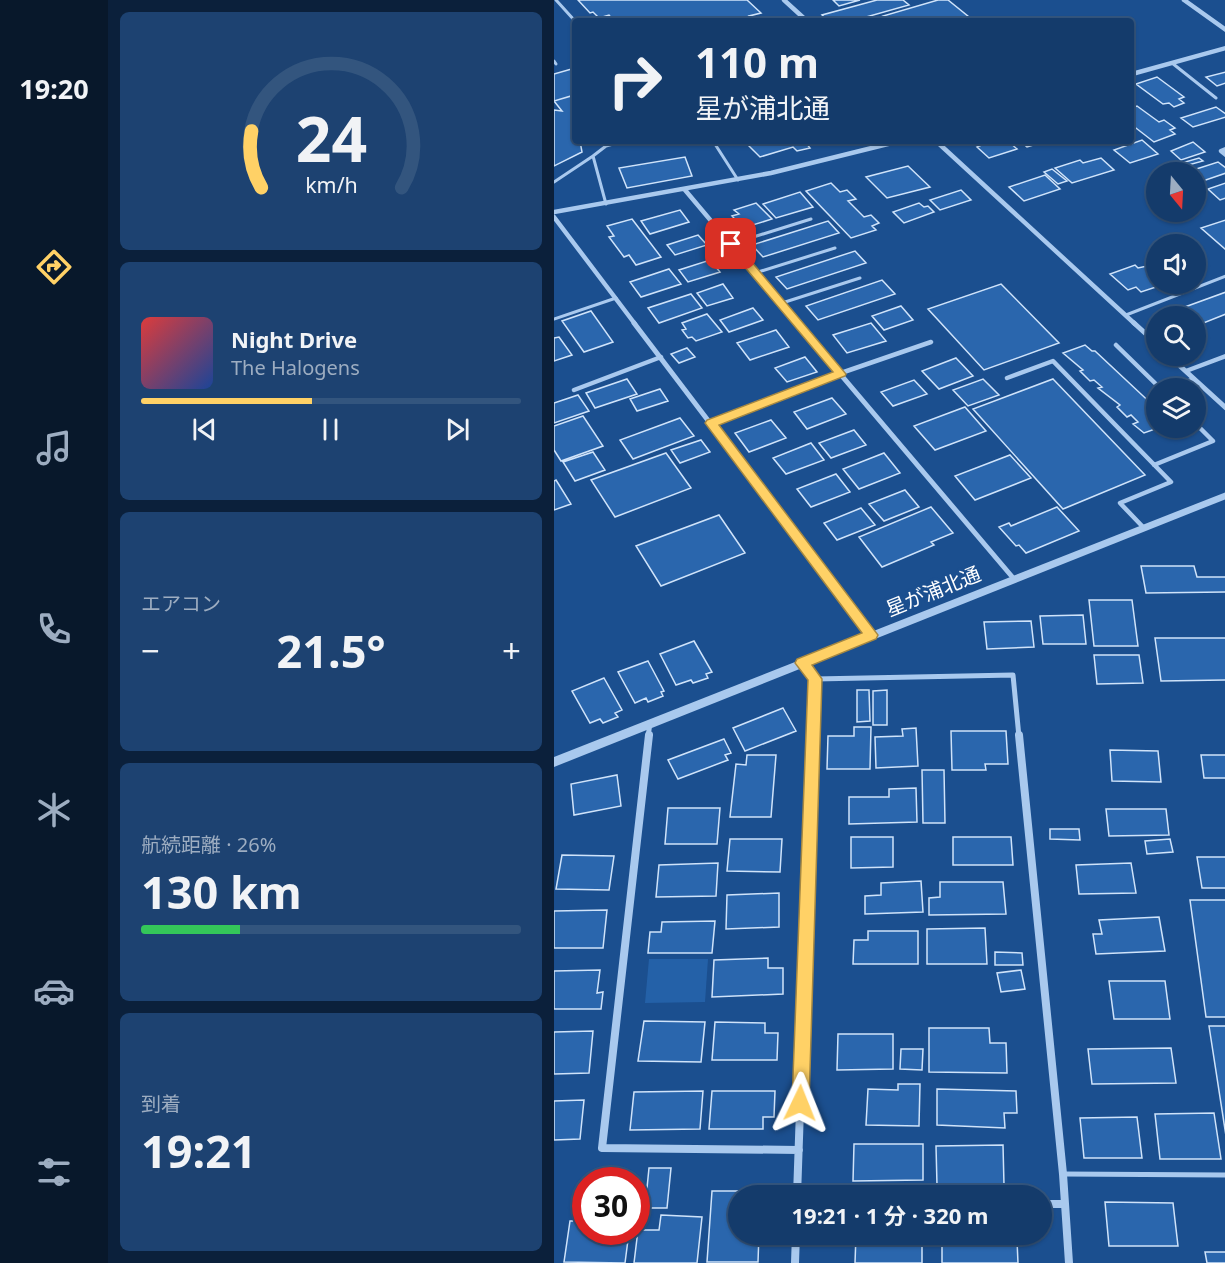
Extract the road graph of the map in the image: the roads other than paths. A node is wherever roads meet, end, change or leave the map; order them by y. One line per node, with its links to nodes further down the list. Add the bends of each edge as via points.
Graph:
1 (556, 0): 4 (lane)
2 (784, 0): 5 (street)
3 (1184, 0): 6 (street)
4 (572, 18)
5 (804, 18)
6 (1226, 30)
7 (1226, 48): 8 (street)
8 (1172, 63): 9 (street); 10 (lane)
9 (1134, 73)
10 (1216, 98)
11 (616, 144): 17 (lane)
12 (715, 144): 18 (lane)
13 (890, 144): 18 (street, via 828,162)
14 (939, 144): 31 (street)
15 (1226, 149): 16 (street, via 1221,151)
16 (1226, 155)
17 (593, 156): 19 (lane); 21 (lane)
18 (738, 180): 20 (street)
19 (554, 182)
20 (685, 190): 21 (street); 24 (street)
21 (606, 204): 22 (street)
22 (554, 214): 29 (street)
23 (811, 219): 24 (lane)
24 (731, 244): 26 (street)
25 (835, 248): 26 (lane)
26 (755, 273): 30 (street)
27 (1226, 276): 31 (lane)
28 (860, 278): 30 (lane)
29 (616, 298): 32 (lane); 37 (street)
30 (782, 303): 40 (street)
31 (1126, 315): 33 (street)
32 (554, 319)
33 (1146, 334)
34 (931, 342): 40 (lane)
35 (1116, 345): 42 (lane)
36 (1226, 356): 39 (lane)
37 (662, 357): 44 (lane); 47 (street)
38 (1180, 366): 39 (street)
39 (1186, 371): 43 (street)
40 (840, 374): 47 (street); 52 (street)
41 (1007, 378): 49 (lane, via 1054,361)
42 (1150, 378)
43 (1193, 378)
44 (574, 390)
45 (1206, 390): 46 (street)
46 (1226, 408)
47 (712, 423): 53 (street)
48 (1206, 434): 49 (lane, via 1213,441)
49 (1154, 465): 51 (lane, via 1170,482 1120,503)
50 (1226, 495): 51 (street, 星が浦北通)
51 (1143, 528): 52 (street, 星が浦北通)
52 (1014, 579): 53 (street, 星が浦北通)
53 (871, 635): 54 (street, 星が浦北通)
54 (802, 663): 55 (street); 56 (street, 星が浦北通)
55 (815, 679): 58 (street); 59 (street, via 1013,675)
56 (650, 723): 57 (street, 星が浦北通); 58 (street, via 602,1148)
57 (554, 762)
58 (799, 1150): 61 (street)
59 (1063, 1174): 60 (lane); 63 (street)
60 (1226, 1175)
61 (797, 1185)
62 (1052, 1204): 63 (street)
63 (1065, 1204): 66 (street)
64 (796, 1245): 65 (street)
65 (795, 1263)
66 (1069, 1263)

